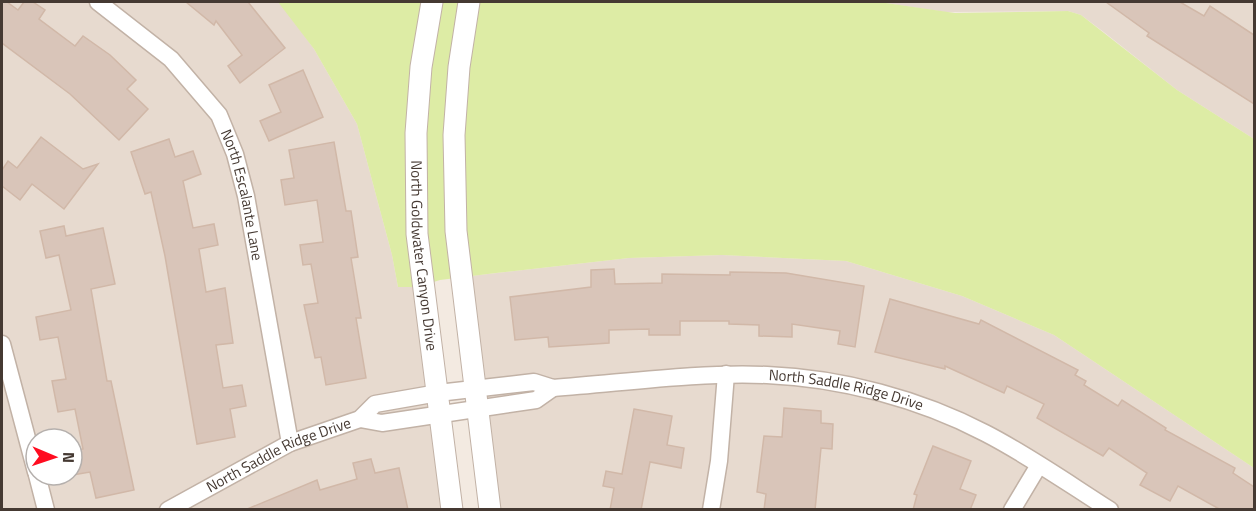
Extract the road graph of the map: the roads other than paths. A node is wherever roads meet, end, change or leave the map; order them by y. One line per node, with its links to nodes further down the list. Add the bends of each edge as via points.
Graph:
1 (98, 2): 9 (street, North Escalante Lane, via 171,59 219,115 246,196)
2 (432, 2): 7 (street, North Goldwater Canyon Drive, via 421,67 416,133 417,234)
3 (469, 2): 6 (street, via 454,135 456,231)
4 (2, 344): 8 (street)
5 (726, 374): 6 (street, North Saddle Ridge Drive, via 553,388 534,382); 10 (street, North Saddle Ridge Drive, via 849,385 916,404 985,433); 16 (street)
6 (477, 398): 7 (street, North Saddle Ridge Drive); 15 (street)
7 (439, 403): 9 (street, North Saddle Ridge Drive, via 375,404 360,419); 14 (street, North Goldwater Canyon Drive)
8 (24, 428)
9 (290, 443): 13 (street, North Saddle Ridge Drive)
10 (1039, 465): 17 (street); 18 (street, North Saddle Ridge Drive)
11 (40, 487): 12 (street)
12 (46, 510)
13 (168, 510)
14 (452, 510)
15 (490, 510)
16 (711, 510)
17 (1012, 510)
18 (1110, 510)

